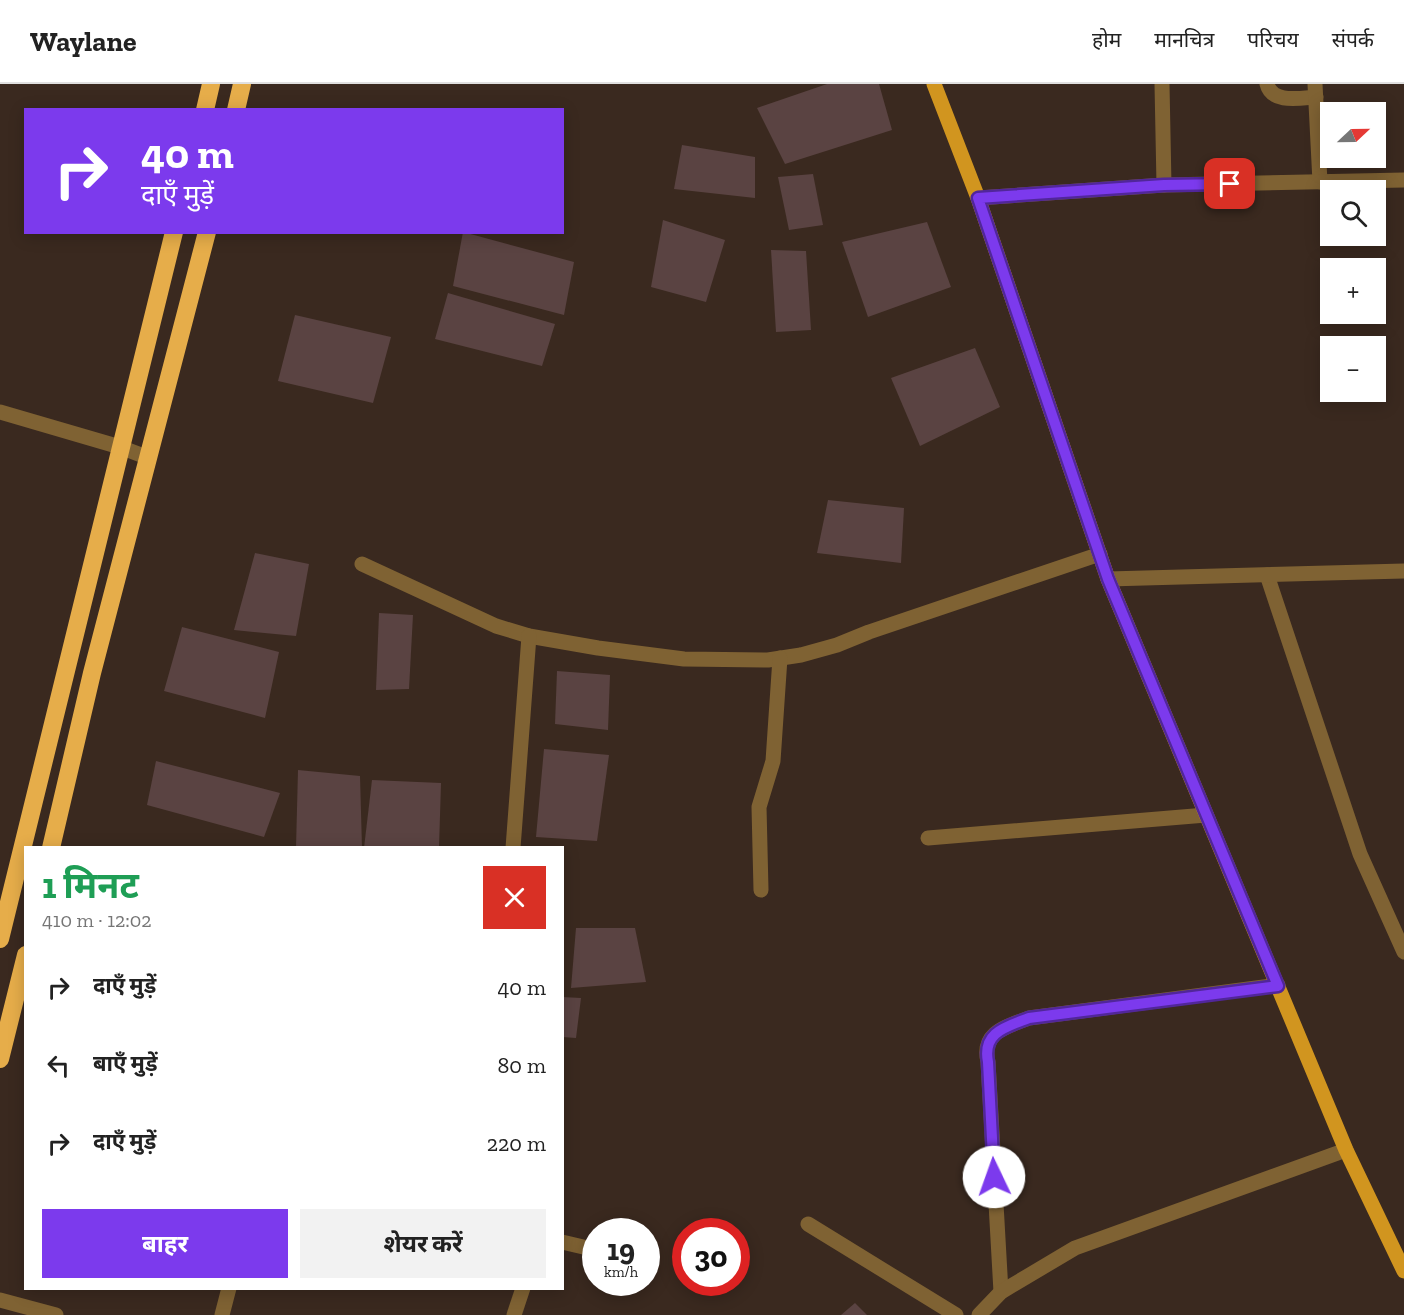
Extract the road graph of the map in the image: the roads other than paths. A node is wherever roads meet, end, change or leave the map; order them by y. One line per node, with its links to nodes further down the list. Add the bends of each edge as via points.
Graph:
1 (211, 84): 7 (highway)
2 (242, 84): 8 (highway)
3 (934, 84): 13 (main road)
4 (1162, 84): 12 (street)
5 (1267, 84): 6 (street, via 1274,95 1284,98)
6 (1315, 90): 11 (street)
7 (205, 108)
8 (236, 108)
9 (1386, 180): 10 (street)
10 (1404, 180)
11 (1320, 182): 12 (street)
12 (1164, 185): 13 (street)
13 (978, 198): 19 (main road)
14 (173, 234): 17 (highway)
15 (206, 234): 18 (highway)
16 (0, 412): 17 (street)
17 (120, 447): 18 (street); 31 (highway)
18 (149, 458): 28 (highway)
19 (1100, 554): 23 (main road); 25 (street, via 837,645)
20 (362, 564): 24 (street, via 496,626)
21 (1404, 571): 22 (street)
22 (1267, 575): 23 (street); 32 (street, via 1360,854)
23 (1108, 579): 26 (main road)
24 (529, 636): 25 (street, via 684,659); 29 (street)
25 (780, 658): 30 (street, via 773,761 759,807)
26 (1206, 815): 27 (street); 34 (main road)
27 (928, 838)
28 (51, 846)
29 (513, 846)
30 (761, 890)
31 (0, 939)
32 (1404, 952)
33 (24, 963): 35 (highway)
34 (1278, 986): 36 (main road); 43 (street, via 1029,1018 991,1036 985,1050)
35 (0, 1059)
36 (1346, 1150): 40 (main road); 43 (street, via 1075,1248)
37 (807, 1224): 48 (street)
38 (564, 1242): 39 (street)
39 (582, 1247)
40 (1404, 1271)
41 (228, 1290): 46 (street)
42 (522, 1290): 47 (street)
43 (1001, 1292): 49 (street)
44 (0, 1300): 45 (street)
45 (56, 1315)
46 (222, 1315)
47 (514, 1315)
48 (956, 1315)
49 (980, 1315)

